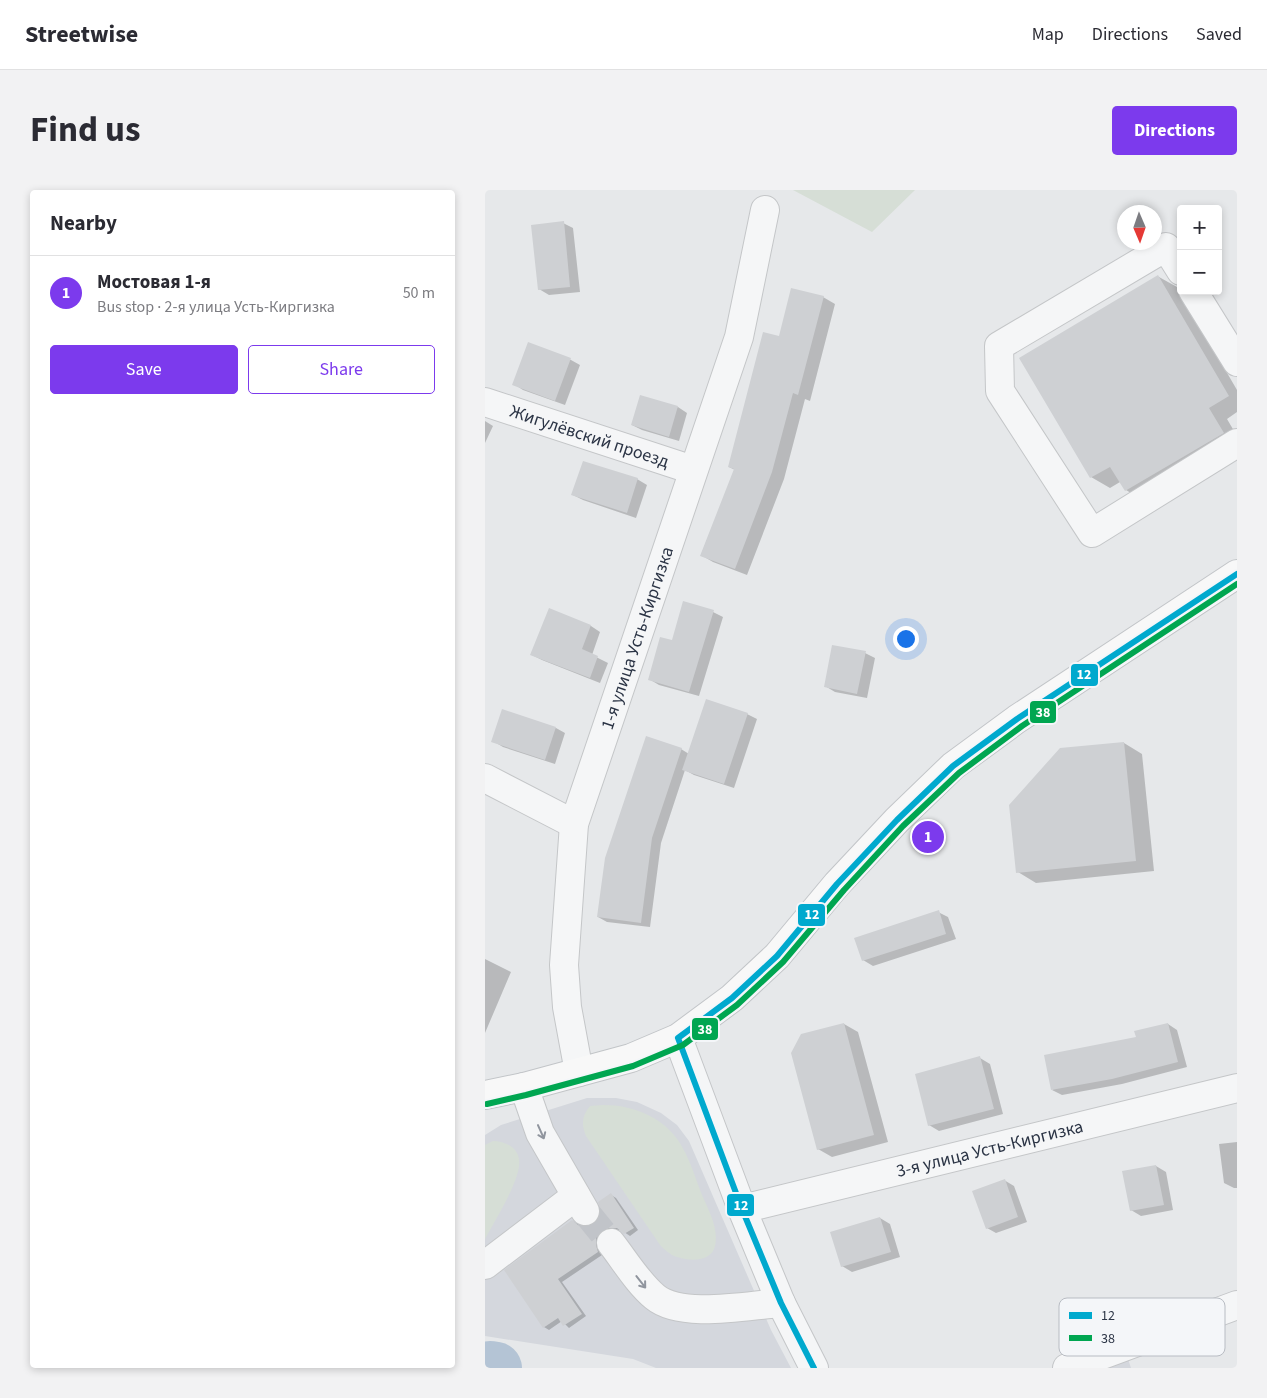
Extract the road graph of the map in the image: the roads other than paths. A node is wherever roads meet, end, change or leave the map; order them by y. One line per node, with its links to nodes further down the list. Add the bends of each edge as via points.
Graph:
1 (765, 210): 7 (street, 1-я улица Усть-Киргизка, via 739,337)
2 (1177, 264): 6 (street, via 1166,246 999,346 1000,391 1092,533)
3 (1195, 295): 4 (street)
4 (1237, 362)
5 (485, 402): 7 (street, Жигулёвский проезд)
6 (1237, 443)
7 (693, 470): 10 (street, 1-я улица Усть-Киргизка)
8 (1236, 577): 11 (main road, via 1017,719 953,766 837,884 777,956 732,998)
9 (485, 778): 10 (street)
10 (574, 824): 12 (street, 1-я улица Усть-Киргизка, via 564,965 567,1007)
11 (678, 1038): 12 (main road, via 631,1058); 16 (street)
12 (579, 1072): 13 (main road)
13 (524, 1087): 15 (main road); 18 (street, one-way to 18, via 540,1133 580,1204)
14 (1237, 1088): 16 (street, 3-я улица Усть-Киргизка)
15 (485, 1095)
16 (742, 1209): 19 (street)
17 (611, 1243): 19 (street, one-way to 19, via 646,1289 669,1305 700,1310)
18 (485, 1265)
19 (781, 1303): 23 (street)
20 (1237, 1305): 21 (street)
21 (1225, 1309)
22 (1099, 1356): 24 (street)
23 (814, 1368)
24 (1067, 1368)

